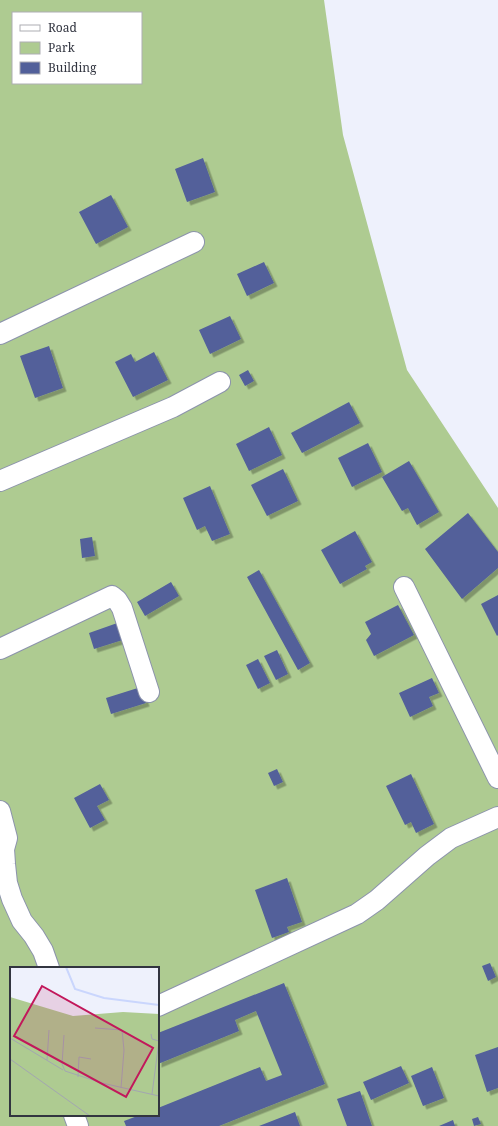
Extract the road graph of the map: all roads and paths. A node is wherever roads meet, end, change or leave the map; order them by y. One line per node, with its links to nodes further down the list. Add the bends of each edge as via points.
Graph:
1 (194, 242): 2 (street)
2 (0, 334)
3 (220, 382): 4 (street, via 173,407)
4 (0, 481)
5 (404, 587): 8 (street)
6 (0, 648): 7 (street, via 112,596 122,608)
7 (149, 692)
8 (498, 778)
9 (0, 811): 11 (street, via 6,838 4,849 7,883 22,921 43,951)
10 (498, 816): 12 (street, via 451,838 357,914)
11 (49, 967)
12 (159, 1006)
13 (74, 1116): 14 (street)
14 (78, 1126)

